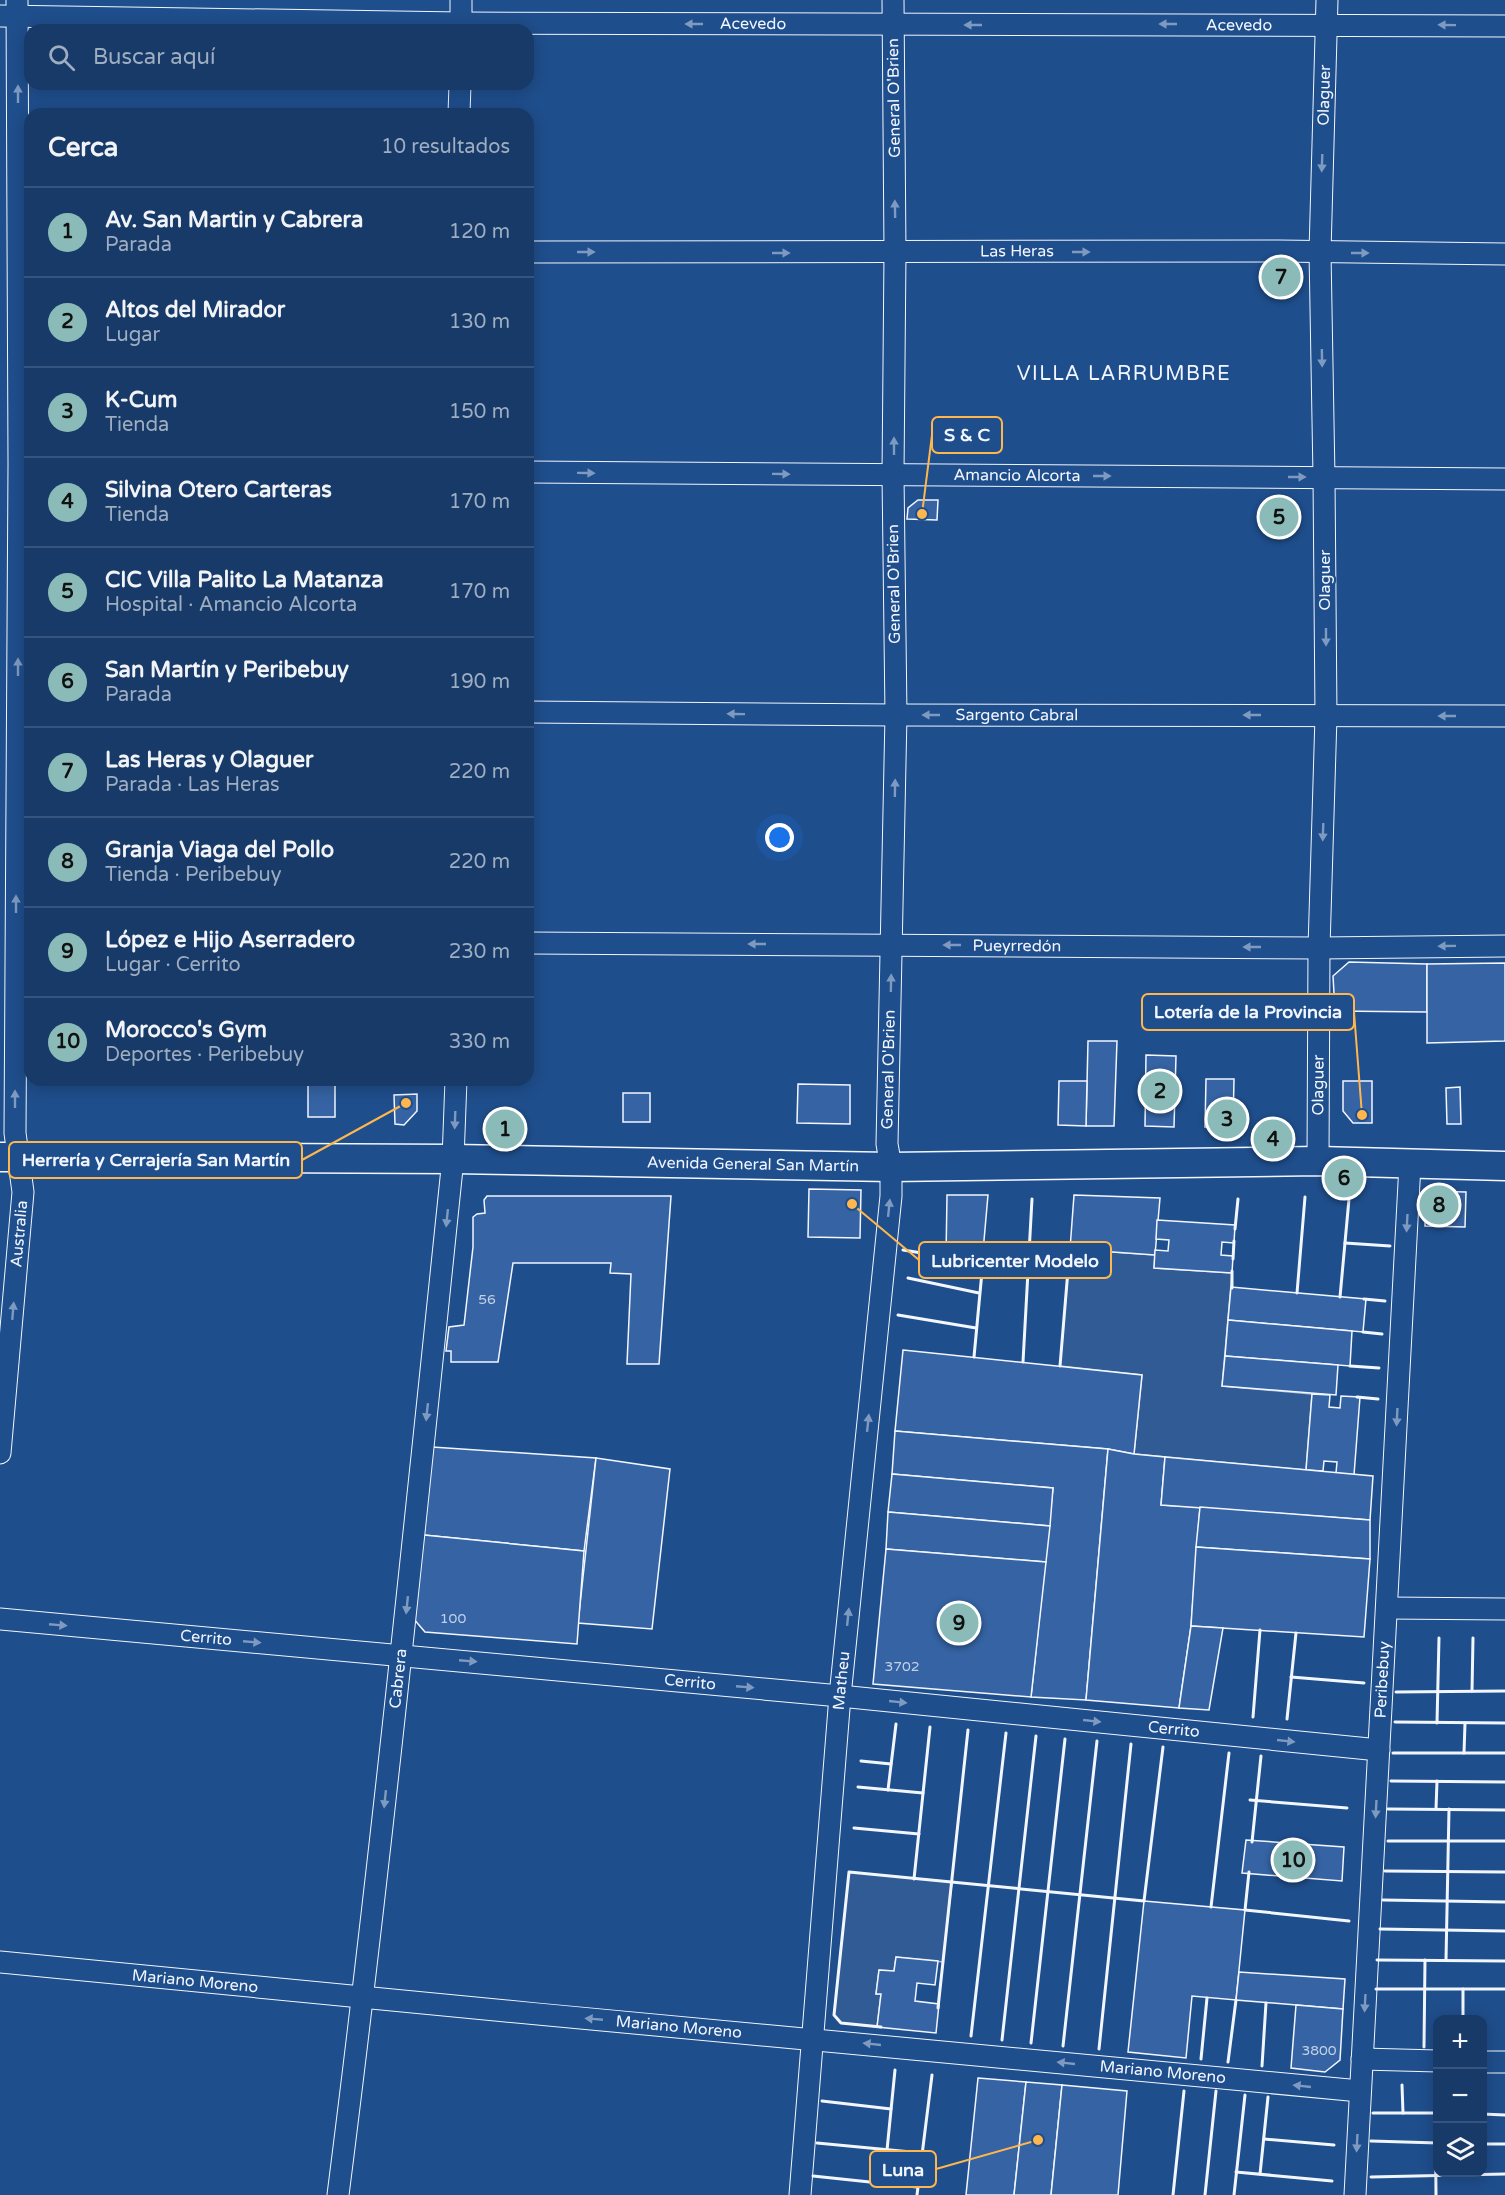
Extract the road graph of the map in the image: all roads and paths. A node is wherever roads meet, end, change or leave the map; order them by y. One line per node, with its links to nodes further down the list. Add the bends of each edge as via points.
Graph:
1 (461, 0): 6 (street)
2 (892, 0): 8 (street, General O'Brien)
3 (1327, 0): 7 (street, Olaguer)
4 (12, 10): 5 (street, Acevedo); 13 (street, Australia, one-way to 4)
5 (405, 24)
6 (461, 24)
7 (1326, 24): 8 (street, Acevedo, one-way to 8); 10 (street, Acevedo, one-way to 7); 15 (street, Olaguer, one-way to 15)
8 (893, 25): 9 (street, Acevedo, one-way to 9); 16 (street, General O'Brien, one-way to 8)
9 (534, 26)
10 (1505, 26)
11 (460, 90): 12 (street)
12 (459, 108)
13 (16, 243): 18 (street, Australia)
14 (534, 252): 16 (street, Las Heras, one-way to 16)
15 (1320, 252): 16 (street, Las Heras, one-way to 15); 17 (street, Las Heras, one-way to 17); 21 (street, Olaguer, one-way to 21)
16 (895, 253): 20 (street, General O'Brien, one-way to 16)
17 (1505, 254)
18 (16, 464): 24 (street, Australia, one-way to 18)
19 (534, 472): 20 (street, Amancio Alcorta, one-way to 20)
20 (893, 475): 21 (street, Amancio Alcorta, one-way to 21); 25 (street, General O'Brien)
21 (1324, 477): 22 (street, Amancio Alcorta); 26 (street, Olaguer, one-way to 26)
22 (1505, 479)
23 (534, 712): 25 (street, Sargento Cabral, one-way to 23)
24 (16, 713): 28 (street, Australia, one-way to 24)
25 (896, 715): 26 (street, Sargento Cabral, one-way to 25); 30 (street, General O'Brien, one-way to 25)
26 (1326, 716): 27 (street, Sargento Cabral, one-way to 26); 32 (street, Olaguer, one-way to 32)
27 (1505, 716)
28 (15, 943): 34 (street, Australia, one-way to 28, via 15,1133)
29 (534, 943): 30 (street, Pueyrredón, one-way to 29)
30 (892, 945): 32 (street, Pueyrredón, one-way to 30); 39 (street, General O'Brien, one-way to 30, via 887,1144)
31 (1505, 946): 32 (street, Pueyrredón, one-way to 32)
32 (1319, 948): 36 (street, Olaguer)
33 (456, 1086): 35 (street, Cabrera, one-way to 35)
34 (9, 1157): 35 (main road, Avenida General San Martín); 40 (street, Australia, one-way to 34, via 23,1192)
35 (453, 1159): 39 (main road, Avenida General San Martín); 44 (street, Cabrera, one-way to 44)
36 (1318, 1161): 37 (main road, Avenida General San Martín); 39 (main road, Avenida General San Martín)
37 (1410, 1164): 38 (main road, Avenida General San Martín); 41 (street, Peribebuy, one-way to 41)
38 (1505, 1166)
39 (891, 1167): 45 (street, Matheu, one-way to 39)
40 (0, 1454)
41 (1387, 1608): 42 (street); 46 (street, Peribebuy)
42 (1505, 1609)
43 (0, 1619): 44 (street, Cerrito, one-way to 44)
44 (401, 1655): 45 (street, Cerrito, one-way to 45); 48 (street, Cabrera, one-way to 48)
45 (840, 1696): 46 (street, Cerrito, one-way to 46); 49 (street, Matheu)
46 (1379, 1750): 50 (street, Peribebuy, one-way to 50)
47 (0, 1962): 48 (street, Mariano Moreno)
48 (363, 1999): 49 (street, Mariano Moreno, one-way to 48); 55 (street, Cabrera)
49 (812, 2038): 54 (street, Mariano Moreno, one-way to 49); 56 (street, Matheu)
50 (1362, 2059): 51 (street); 54 (street, Peribebuy)
51 (1433, 2061)
52 (1487, 2062): 53 (street)
53 (1505, 2062)
54 (1360, 2091): 57 (street, Peribebuy, one-way to 57)
55 (338, 2195)
56 (800, 2195)
57 (1355, 2195)

